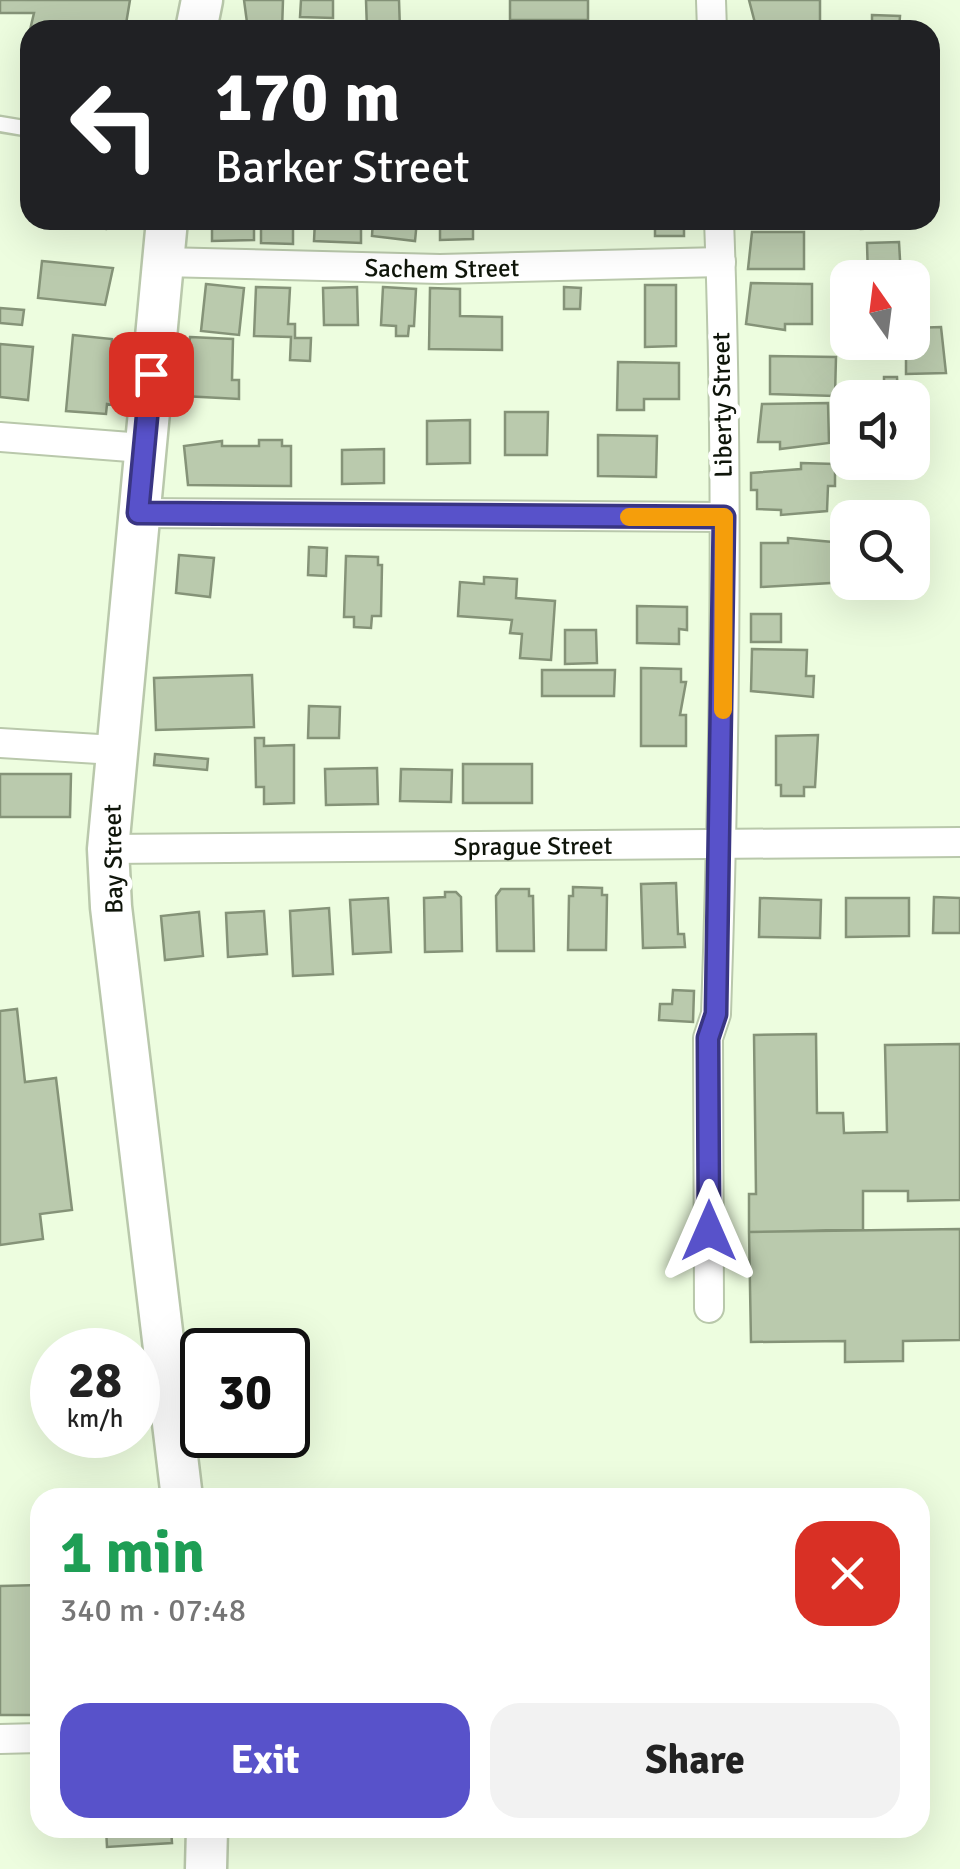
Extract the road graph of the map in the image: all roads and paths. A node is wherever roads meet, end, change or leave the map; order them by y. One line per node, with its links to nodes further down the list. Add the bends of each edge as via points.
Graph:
1 (166, 230): 3 (main road, Bay Street)
2 (719, 230): 4 (street, Liberty Street)
3 (162, 262): 4 (street, Sachem Street, via 440,269); 6 (main road, Bay Street)
4 (721, 262): 8 (street, Liberty Street)
5 (0, 437): 6 (street)
6 (144, 448): 7 (main road, Bay Street)
7 (138, 513): 8 (street); 10 (main road, Bay Street)
8 (724, 517): 12 (street, Liberty Street)
9 (0, 743): 10 (street)
10 (116, 750): 13 (main road, Bay Street)
11 (960, 842): 12 (street, Sprague Street)
12 (722, 844): 13 (street, Sprague Street); 14 (street, Liberty Street, via 716,1014 708,1038)
13 (108, 849): 15 (main road, Bay Street)
14 (709, 1308)
15 (181, 1488)
16 (30, 1738): 17 (street)
17 (0, 1739)
18 (207, 1838): 19 (main road)
19 (206, 1869)

